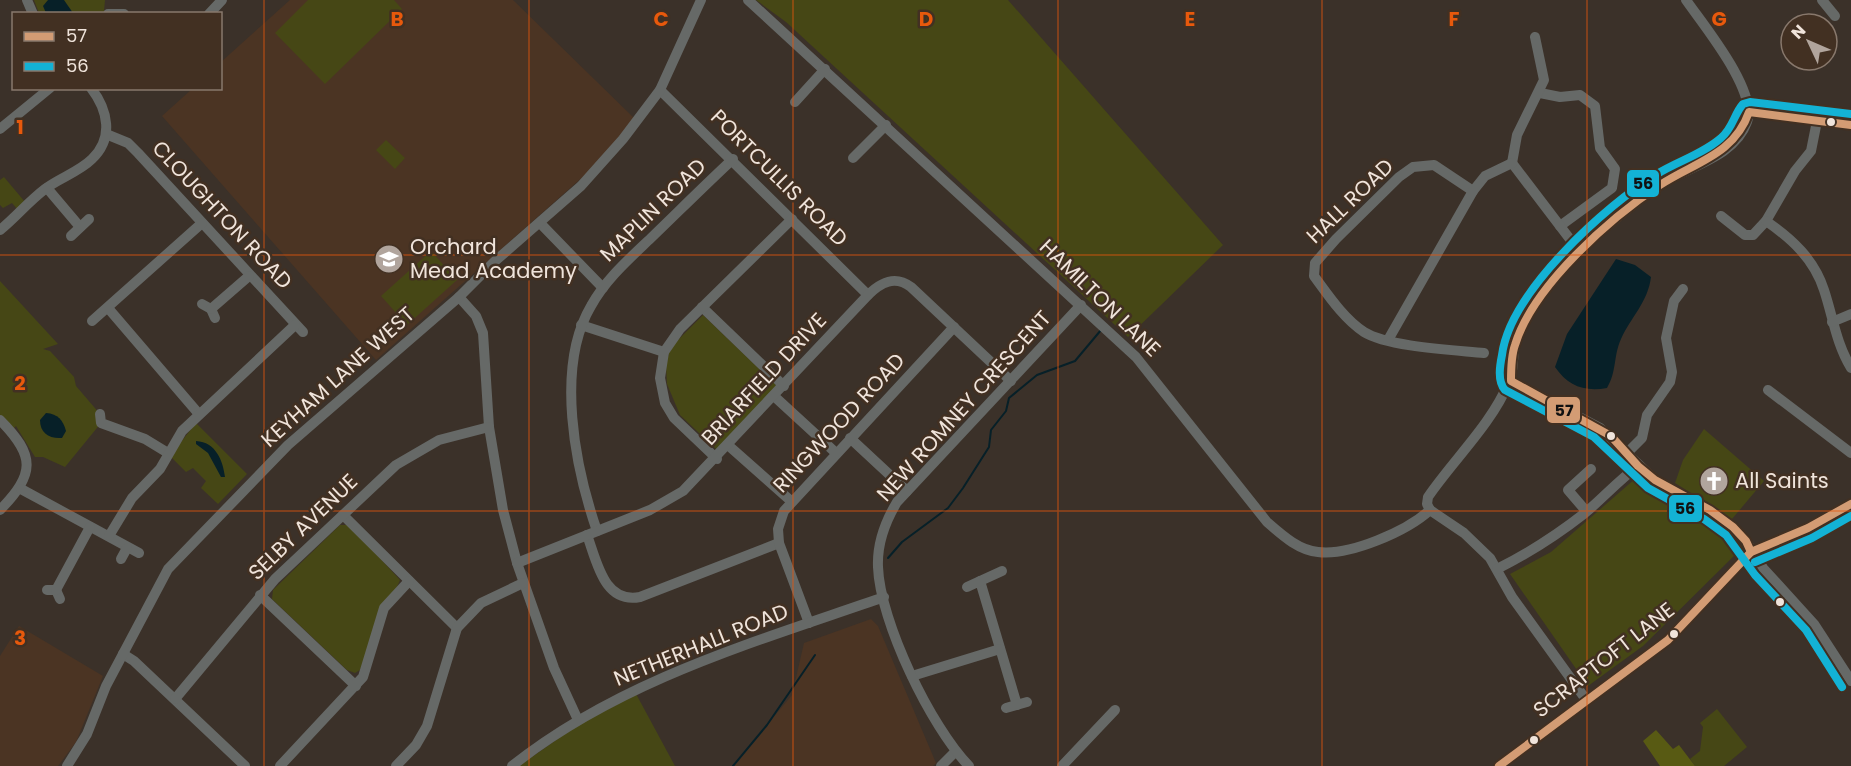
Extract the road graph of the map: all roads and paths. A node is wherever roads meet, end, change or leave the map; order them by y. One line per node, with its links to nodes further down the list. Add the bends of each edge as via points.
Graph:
1 (222, 0): 6 (street)
2 (701, 0): 12 (street, KEYHAM LANE WEST)
3 (748, 0): 9 (street, HAMILTON LANE)
4 (1686, 0): 15 (street, via 1745,93)
5 (1822, 0): 7 (street)
6 (211, 12)
7 (1832, 12)
8 (1535, 37): 13 (street, via 1544,80)
9 (825, 69): 14 (street); 17 (street, HAMILTON LANE)
10 (48, 90): 19 (street)
11 (92, 90): 20 (street, via 105,110)
12 (660, 90): 22 (street, PORTCULLIS ROAD); 30 (street, KEYHAM LANE WEST, via 581,186)
13 (1540, 93): 23 (street, via 1517,135); 32 (street, via 1580,95 1595,106 1600,148 1615,169 1612,188)
14 (795, 102)
15 (1749, 112): 16 (street); 36 (street, via 1743,132 1729,148 1663,183)
16 (1817, 121): 18 (street); 29 (street, via 1811,151)
17 (886, 125): 21 (street); 42 (street, HAMILTON LANE)
18 (1851, 125)
19 (0, 129)
20 (106, 135): 24 (street, via 93,159); 31 (street, CLOUGHTON ROAD, via 128,143)
21 (853, 158)
22 (733, 159): 28 (street, PORTCULLIS ROAD); 38 (street, MAPLIN ROAD)
23 (1512, 163): 25 (street, via 1485,176); 32 (street)
24 (47, 188): 33 (street); 34 (street)
25 (1473, 191): 51 (street); 51 (street, HALL ROAD, via 1434,165 1413,167 1372,202 1315,263 1314,276 1336,304 1365,332)
26 (1721, 216): 29 (street, via 1745,235 1753,235)
27 (89, 219): 33 (street)
28 (792, 219): 40 (street, PORTCULLIS ROAD); 43 (street)
29 (1766, 221): 48 (street, via 1800,248 1818,276)
30 (540, 223): 38 (street); 41 (street, KEYHAM LANE WEST)
31 (202, 224): 37 (street, CLOUGHTON ROAD); 44 (street)
32 (1560, 226): 36 (street)
33 (80, 227): 35 (street)
34 (0, 230)
35 (71, 236)
36 (1579, 251): 56 (street, via 1552,283 1518,337 1511,357)
37 (249, 276): 45 (street); 60 (street, CLOUGHTON ROAD, via 299,328)
38 (603, 288): 49 (street, MAPLIN ROAD)
39 (1683, 289): 68 (street, via 1674,301 1666,338 1670,382 1647,415 1642,438)
40 (868, 295): 50 (street, BRIARFIELD DRIVE, via 886,282 903,282); 57 (street, BRIARFIELD DRIVE)
41 (459, 297): 63 (street, via 476,316 483,333); 102 (street, KEYHAM LANE WEST, via 288,445 168,569)
42 (1082, 305): 55 (street, NEW ROMNEY CRESCENT); 78 (street, HAMILTON LANE, via 1136,357 1267,522 1289,541 1316,552 1340,553 1419,520)
43 (702, 307): 52 (street, via 674,335); 57 (street)
44 (108, 308): 47 (street); 60 (street)
45 (210, 310)
46 (1851, 314): 48 (street)
47 (92, 321)
48 (1832, 322): 54 (street, via 1840,350)
49 (581, 325): 52 (street); 82 (street, MAPLIN ROAD, via 572,355 570,392)
50 (954, 327): 55 (street, BRIARFIELD DRIVE); 64 (street, RINGWOOD ROAD)
51 (1388, 340): 53 (street, HALL ROAD)
52 (664, 352): 70 (street, via 660,378 665,403 674,418)
53 (1484, 353)
54 (1851, 368)
55 (1011, 381): 74 (street, NEW ROMNEY CRESCENT)
56 (1510, 381): 68 (street, via 1600,428); 78 (street, via 1486,421 1428,497)
57 (784, 386): 59 (street, BRIARFIELD DRIVE)
58 (1768, 390): 69 (street)
59 (775, 397): 65 (street, BRIARFIELD DRIVE); 67 (street)
60 (198, 413): 66 (street)
61 (0, 420): 73 (street, via 25,451 26,473)
62 (98, 423): 66 (street, via 145,439)
63 (489, 427): 80 (street, SELBY AVENUE, via 451,435 417,451 396,465); 89 (street, via 503,510)
64 (850, 438): 67 (street, RINGWOOD ROAD); 74 (street)
65 (729, 446): 70 (street, BRIARFIELD DRIVE); 75 (street)
66 (168, 453): 83 (street, via 160,469 121,513)
67 (836, 453): 75 (street, RINGWOOD ROAD)
68 (1627, 453): 71 (street)
69 (1851, 453)
70 (717, 459): 82 (street, BRIARFIELD DRIVE, via 672,499)
71 (1638, 466): 79 (street); 86 (street, via 1733,527)
72 (1591, 469): 79 (street, via 1568,490)
73 (21, 489): 77 (street); 81 (street)
74 (907, 491): 98 (street, NEW ROMNEY CRESCENT, via 892,510 881,538 878,568)
75 (791, 501): 84 (street, RINGWOOD ROAD, via 779,523)
76 (1851, 504): 86 (street, via 1808,528)
77 (0, 510)
78 (1430, 510): 90 (street, via 1464,533)
79 (1586, 511): 90 (street, via 1532,552)
80 (343, 515): 92 (street); 97 (street, SELBY AVENUE)
81 (90, 527): 83 (street); 96 (street)
82 (592, 533): 84 (street, MAPLIN ROAD, via 606,585 629,598); 89 (street, BRIARFIELD DRIVE)
83 (109, 536): 85 (street)
84 (778, 543): 99 (street)
85 (127, 548): 87 (street); 88 (street)
86 (1751, 552): 104 (street, via 1814,624); 107 (street, SCRAPTOFT LANE, via 1668,640)
87 (139, 553)
88 (121, 559)
89 (517, 563): 94 (street)
90 (1497, 569): 107 (street, via 1512,597)
91 (1002, 571): 93 (street)
92 (409, 581): 100 (street); 105 (street, via 384,608 368,667)
93 (980, 581): 95 (street); 101 (street)
94 (523, 583): 100 (street, via 481,603); 110 (street)
95 (967, 587)
96 (55, 593)
97 (260, 595): 105 (street); 106 (street, SELBY AVENUE)
98 (884, 597): 99 (street, NETHERHALL ROAD); 103 (street, NEW ROMNEY CRESCENT)
99 (809, 623): 110 (street, NETHERHALL ROAD, via 658,678)
100 (457, 628): 115 (street, via 427,726)
101 (1000, 649): 103 (street); 108 (street)
102 (123, 654): 106 (street); 112 (street, KEYHAM LANE WEST, via 87,734)
103 (912, 676): 111 (street, NEW ROMNEY CRESCENT)
104 (1851, 681)
105 (356, 686): 114 (street)
106 (174, 699): 113 (street)
107 (1587, 701): 120 (street, SCRAPTOFT LANE)
108 (1017, 705)
109 (1115, 710): 119 (street)
110 (578, 720): 116 (street, NETHERHALL ROAD)
111 (955, 752): 117 (street); 118 (street, NEW ROMNEY CRESCENT)
112 (66, 766)
113 (245, 766)
114 (280, 766)
115 (396, 766)
116 (512, 766)
117 (941, 766)
118 (969, 766)
119 (1062, 766)
120 (1499, 766)

